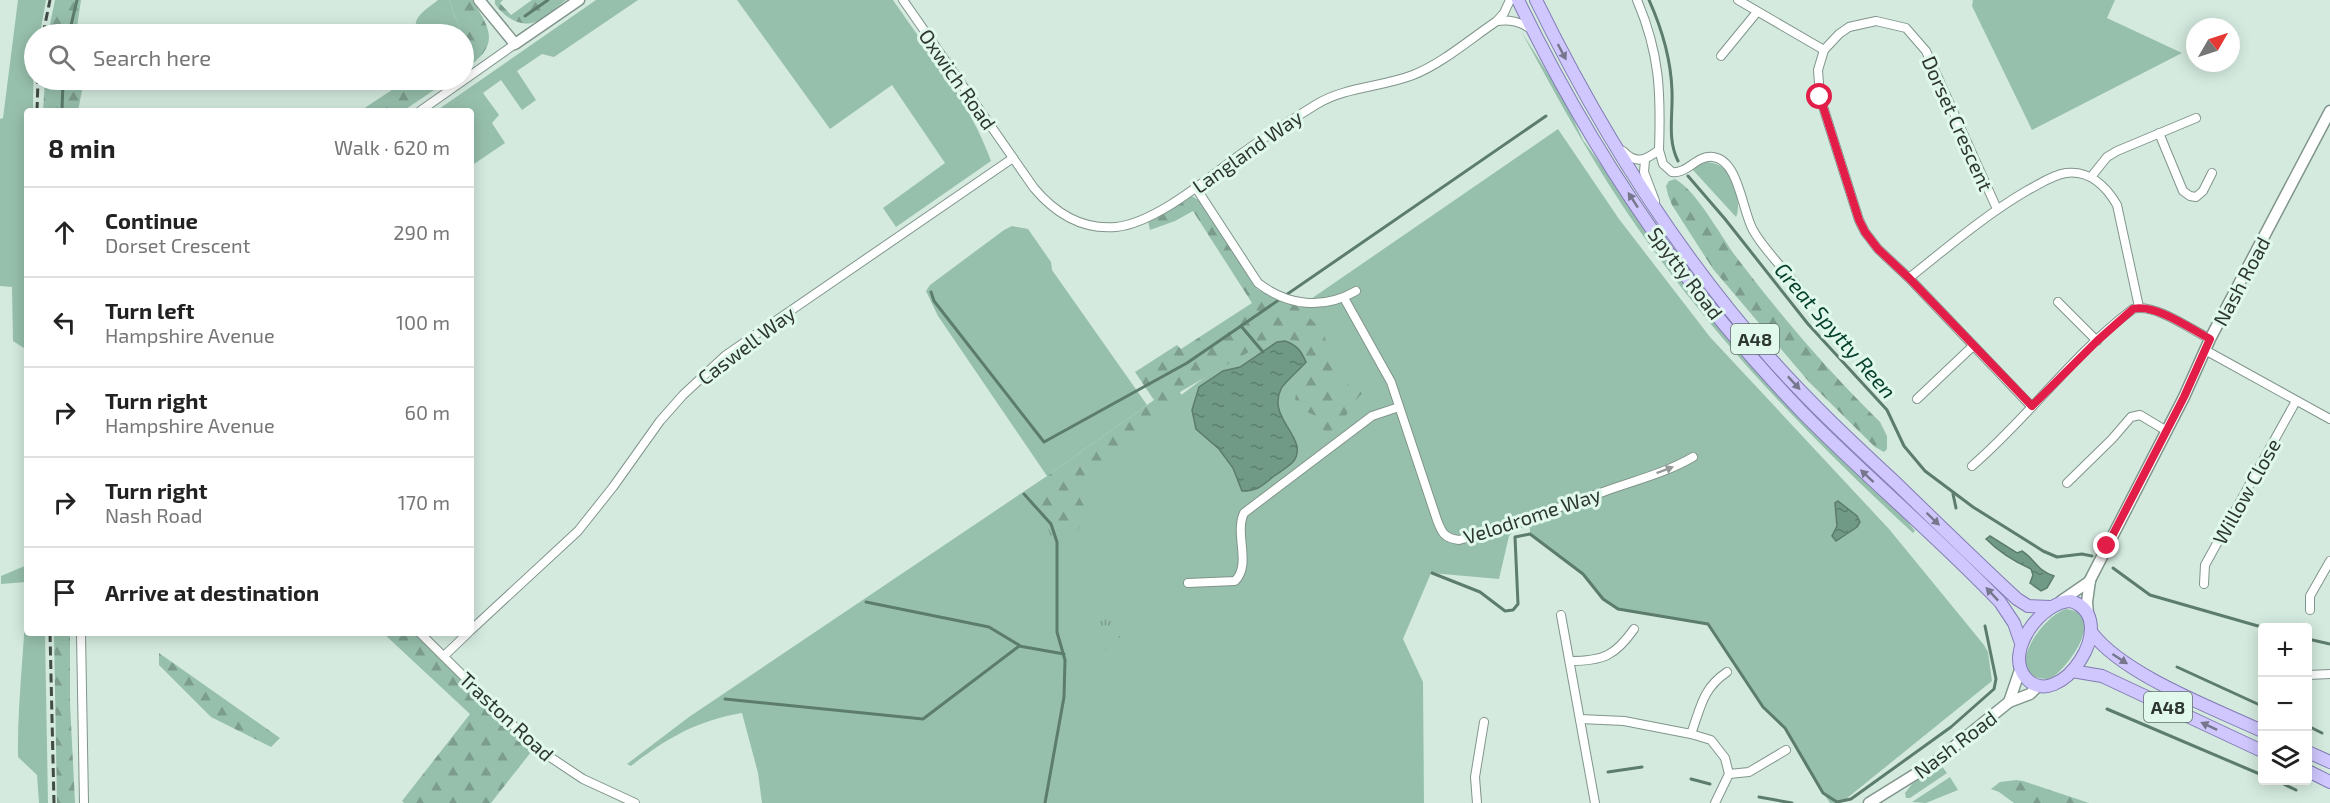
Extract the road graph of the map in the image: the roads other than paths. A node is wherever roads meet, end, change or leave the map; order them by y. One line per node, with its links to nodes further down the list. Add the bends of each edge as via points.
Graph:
1 (478, 0): 12 (street)
2 (579, 0): 12 (street)
3 (903, 0): 23 (street, Oxwich Road)
4 (1510, 0): 10 (street, Langland Way)
5 (1518, 0): 11 (main road, Spytty Road / A48)
6 (1536, 0): 17 (main road, Spytty Road / A48, one-way to 17)
7 (1637, 0): 22 (street, via 1658,63)
8 (1738, 0): 9 (street)
9 (1757, 12): 13 (street); 14 (street)
10 (1497, 21): 11 (street, via 1508,19); 27 (street, Langland Way, via 1415,74 1321,102)
11 (1533, 30): 63 (main road, Spytty Road / A48, one-way to 11, via 2000,602 1802,411 1702,297 1599,148)
12 (515, 44): 15 (street)
13 (1824, 50): 28 (street, Dorset Crescent, via 1849,27 1876,21 1906,28 1918,39 1933,64); 30 (street, via 1818,70 1820,97 1859,220 1878,249)
14 (1721, 56)
15 (474, 73)
16 (450, 90): 18 (street)
17 (1588, 101): 24 (street, via 1628,156); 29 (main road, Spytty Road / A48)
18 (424, 108)
19 (2330, 111): 36 (street, Nash Road)
20 (2196, 118): 21 (street)
21 (2159, 133): 25 (street, via 2183,191 2196,197); 26 (street, via 2107,157)
22 (1659, 150): 24 (street); 31 (street, via 1663,164 1672,172 1682,171 1706,157 1718,158 1728,165 1753,230)
23 (1013, 158): 27 (street, Langland Way, via 1034,188 1057,211 1098,227 1147,219); 57 (street, Caswell Way, via 726,355 660,421 585,523)
24 (1645, 160): 29 (street, via 1645,178)
25 (2212, 173)
26 (2091, 177): 28 (street, via 2067,173 2048,179); 35 (street, via 2111,194 2117,205)
27 (1196, 188): 33 (street, via 1258,283 1270,292 1309,304)
28 (1996, 209): 30 (street)
29 (1666, 225): 53 (main road, Spytty Road / A48, one-way to 53, via 1729,309 1822,413 2017,599 2028,606)
30 (1909, 278): 38 (street)
31 (1798, 288)
32 (1356, 291): 33 (street)
33 (1344, 298): 43 (street, Velodrome Way, via 1391,382)
34 (2058, 302): 37 (street)
35 (2139, 307): 36 (street, via 2155,310); 37 (street)
36 (2210, 339): 39 (street, Nash Road)
37 (2097, 341): 42 (street)
38 (1973, 346): 40 (street); 42 (street)
39 (2205, 350): 41 (street); 45 (street, Nash Road)
40 (1917, 399)
41 (2296, 400): 44 (street); 52 (street, Willow Close, via 2205,565)
42 (2032, 406): 47 (street)
43 (1399, 407): 46 (street, Velodrome Way, one-way to 46, via 1437,520 1443,535 1450,539 1469,537 1635,481); 51 (street, via 1372,416 1244,513 1240,522 1243,570 1235,581)
44 (2330, 419)
45 (2165, 430): 48 (street, via 2140,415 2131,417); 50 (street, Nash Road)
46 (1693, 456)
47 (1972, 466)
48 (2067, 483)
49 (2330, 561): 54 (street, via 2310,596)
50 (2090, 580): 53 (street, Nash Road); 55 (street, Nash Road)
51 (1188, 583)
52 (2204, 584)
53 (2055, 605): 55 (main road, A48, via 2071,601); 63 (main road)
54 (2310, 610)
55 (2088, 614): 59 (main road)
56 (1561, 615): 65 (street)
57 (474, 628)
58 (1634, 629): 65 (street, via 1606,658)
59 (2092, 633): 67 (main road); 75 (main road, A48, one-way to 75, via 2117,659)
60 (81, 636): 84 (street)
61 (423, 636): 64 (street, Traston Road)
62 (466, 636): 64 (street, Caswell Way)
63 (2021, 643): 66 (main road, A48)
64 (444, 656): 85 (street, Traston Road, via 543,753 583,779)
65 (1570, 661): 73 (street)
66 (2020, 670): 71 (main road); 72 (street, Nash Road)
67 (2072, 671): 71 (main road, via 2058,683); 77 (main road, A48, one-way to 67, via 2102,676)
68 (1727, 672): 76 (street, via 1706,691)
69 (2330, 674): 70 (street)
70 (2312, 675)
71 (2037, 687): 72 (street, Nash Road, via 2030,694)
72 (2008, 702): 89 (street, Nash Road, via 1935,762)
73 (1580, 719): 76 (street, via 1624,721); 87 (street)
74 (1484, 722): 86 (street, via 1475,777)
75 (2258, 729)
76 (1691, 734): 82 (street, via 1716,745)
77 (2258, 749)
78 (1786, 750): 82 (street, via 1749,772)
79 (2312, 754): 80 (main road)
80 (2330, 762)
81 (2312, 773): 83 (main road)
82 (1729, 774): 88 (street)
83 (2330, 782)
84 (84, 803)
85 (635, 803)
86 (1477, 803)
87 (1595, 803)
88 (1715, 803)
89 (1869, 803)

